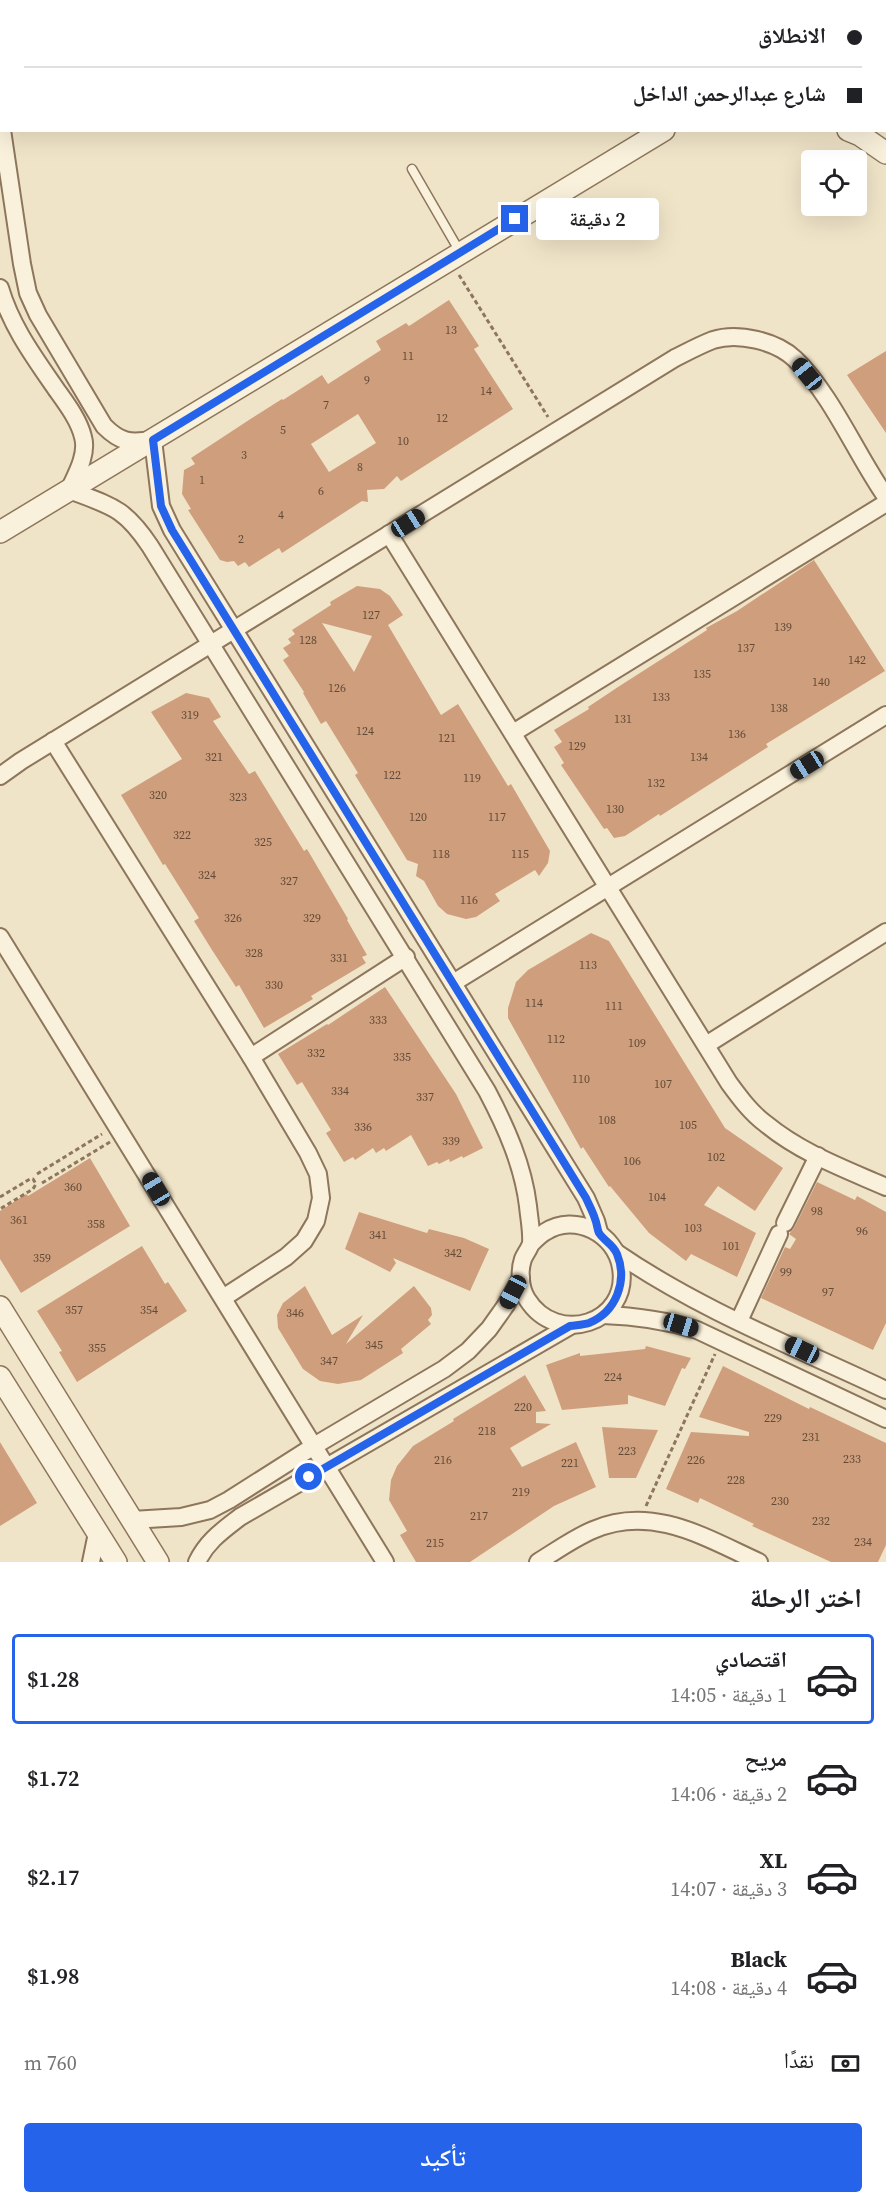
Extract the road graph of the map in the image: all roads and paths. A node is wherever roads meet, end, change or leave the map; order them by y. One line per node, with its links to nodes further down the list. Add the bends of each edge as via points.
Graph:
1 (3, 132): 10 (street, via 22,264 38,315 114,437 131,443)
2 (661, 132): 6 (street)
3 (853, 132): 4 (street)
4 (886, 153)
5 (412, 169): 6 (lane)
6 (460, 252): 10 (street)
7 (460, 277): 9 (path)
8 (0, 288): 11 (street, via 6,309 24,342 84,438 80,466)
9 (557, 431): 12 (street, via 675,358 713,340 756,340 794,358 820,391); 15 (street)
10 (153, 440): 11 (street); 16 (street, via 161,506)
11 (69, 490): 14 (street); 17 (street, via 116,507 135,524)
12 (886, 497)
13 (886, 503): 19 (street)
14 (0, 532)
15 (389, 534): 16 (street); 19 (street)
16 (234, 630): 17 (street); 26 (street)
17 (211, 644): 20 (street); 25 (street)
18 (886, 715): 22 (street)
19 (513, 733): 22 (street)
20 (53, 741): 21 (street); 28 (street)
21 (0, 776)
22 (608, 888): 26 (street); 27 (street)
23 (886, 932): 27 (street)
24 (0, 937): 29 (street)
25 (406, 957): 28 (street); 37 (street, via 506,1127 519,1164)
26 (453, 983): 36 (street, via 586,1198)
27 (706, 1045): 30 (street, via 746,1105 788,1140)
28 (251, 1057): 40 (street, via 308,1153 318,1174 321,1198 316,1221 304,1241)
29 (119, 1130): 31 (path); 32 (path); 40 (street)
30 (818, 1156): 33 (street); 43 (street)
31 (37, 1174)
32 (42, 1183)
33 (886, 1187)
34 (0, 1197): 35 (path, via 30,1179 35,1181 33,1189)
35 (0, 1209)
36 (598, 1232): 37 (street, via 581,1225 562,1225 545,1231); 38 (street)
37 (531, 1244): 39 (street)
38 (617, 1252): 42 (street, via 622,1269 621,1287); 43 (street, via 673,1289)
39 (520, 1278): 44 (street, via 525,1297 536,1312 552,1322); 49 (street, via 489,1329 468,1351)
40 (223, 1298): 49 (street)
41 (0, 1307): 52 (street)
42 (603, 1315): 44 (street, via 588,1324); 45 (street, via 666,1321)
43 (739, 1321): 47 (street)
44 (570, 1326): 50 (street)
45 (720, 1341): 48 (street); 51 (path)
46 (0, 1377): 53 (street)
47 (886, 1390)
48 (886, 1419)
49 (314, 1446): 50 (street); 52 (street, via 210,1510 181,1517)
50 (326, 1467): 57 (street, via 214,1536); 58 (street)
51 (641, 1519): 59 (street, via 594,1529); 60 (street, via 683,1527)
52 (132, 1520): 56 (street)
53 (98, 1533): 54 (street); 55 (street)
54 (91, 1562)
55 (116, 1562)
56 (158, 1562)
57 (197, 1562)
58 (385, 1562)
59 (538, 1562)
60 (759, 1562)

